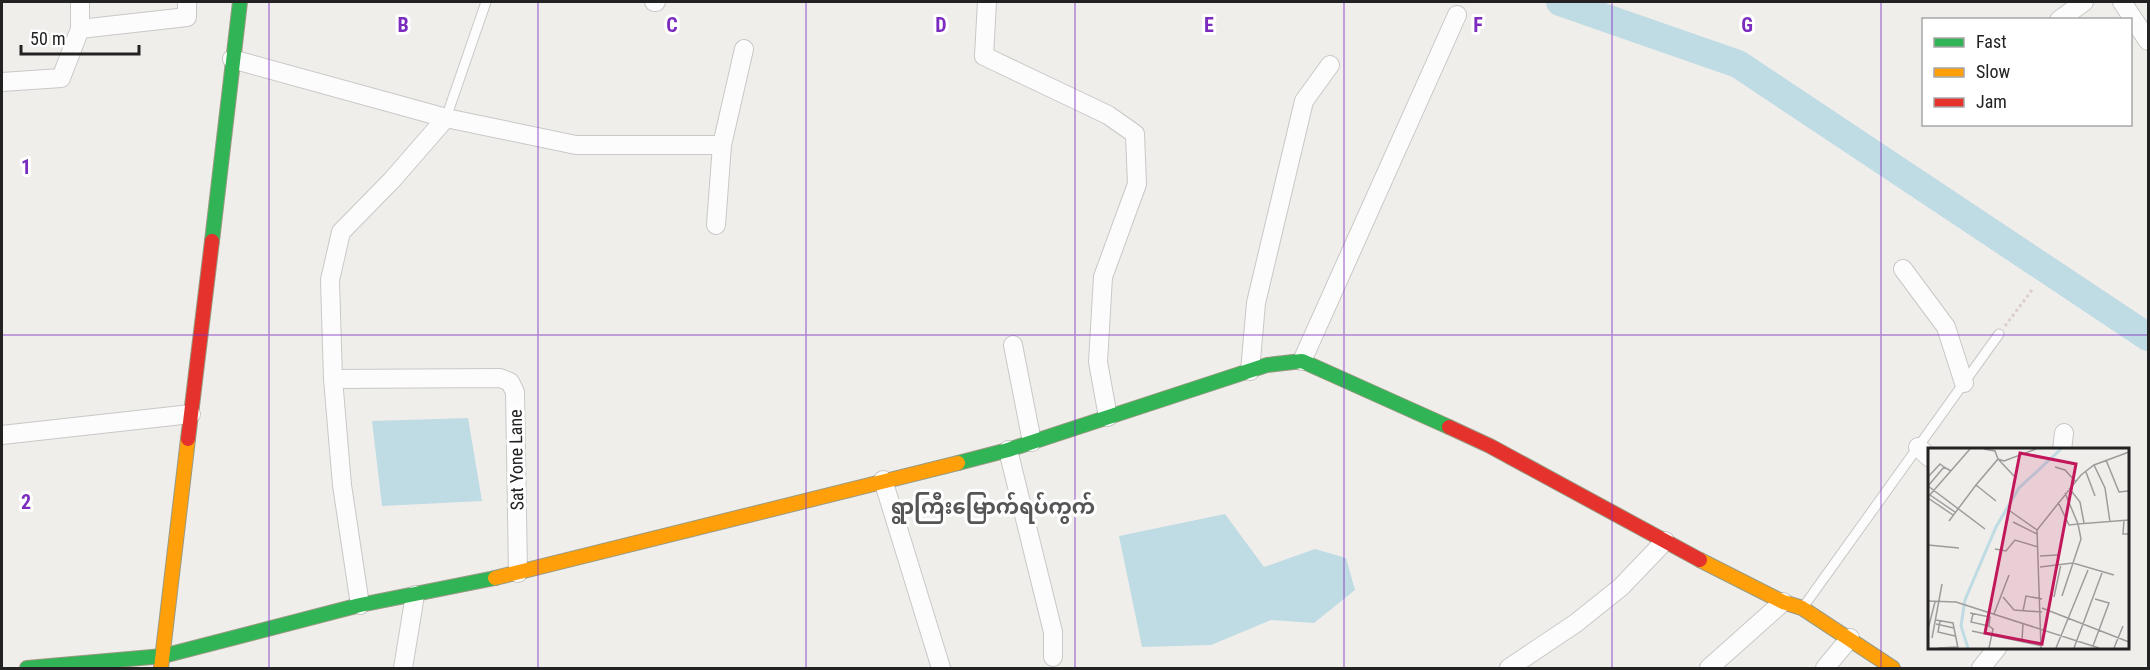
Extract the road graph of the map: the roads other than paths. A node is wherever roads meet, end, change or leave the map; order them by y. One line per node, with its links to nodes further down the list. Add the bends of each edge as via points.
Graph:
1 (80, 2): 10 (street)
2 (187, 2): 10 (street, via 187,17)
3 (240, 2): 13 (main road)
4 (486, 2): 16 (lane)
5 (987, 2): 27 (street, via 984,56 1108,115 1135,134 1137,184 1103,277 1098,362)
6 (2084, 2): 9 (street)
7 (2122, 2): 11 (street)
8 (1457, 15): 22 (street)
9 (2063, 18)
10 (80, 30): 15 (street, via 61,78)
11 (2146, 34)
12 (744, 49): 17 (street)
13 (232, 59): 16 (street); 26 (main road)
14 (1330, 65): 23 (street, via 1304,101 1256,303)
15 (2, 82)
16 (446, 118): 17 (street, via 576,145); 24 (street, via 341,232 330,279)
17 (722, 145): 18 (street)
18 (716, 225)
19 (1903, 269): 25 (street, via 1946,327)
20 (1999, 334): 25 (lane)
21 (1013, 345): 29 (street)
22 (1302, 361): 23 (main road); 33 (main road, via 1490,446)
23 (1250, 371): 27 (main road)
24 (333, 379): 34 (street, Sat Yone Lane, via 500,378 510,382 515,392); 37 (street, via 342,485)
25 (1964, 383): 31 (lane)
26 (191, 414): 28 (street); 43 (main road)
27 (1108, 417): 29 (main road)
28 (2, 435)
29 (1032, 442): 30 (main road)
30 (1008, 450): 32 (main road); 42 (street, via 1053,632)
31 (1924, 452): 38 (lane)
32 (883, 480): 34 (main road); 46 (street)
33 (1665, 541): 36 (main road); 47 (street, via 1621,587)
34 (518, 573): 35 (main road)
35 (415, 594): 37 (main road); 45 (street)
36 (1783, 602): 38 (main road); 48 (street)
37 (360, 605): 43 (main road)
38 (1802, 608): 39 (main road)
39 (1850, 638): 49 (street); 50 (main road)
40 (1981, 649): 51 (street)
41 (1996, 649): 52 (street)
42 (1053, 657)
43 (162, 662): 44 (main road)
44 (27, 669)
45 (403, 669)
46 (941, 669)
47 (1509, 669)
48 (1709, 669)
49 (1825, 669)
50 (1893, 669)
51 (1966, 669)
52 (1981, 669)

